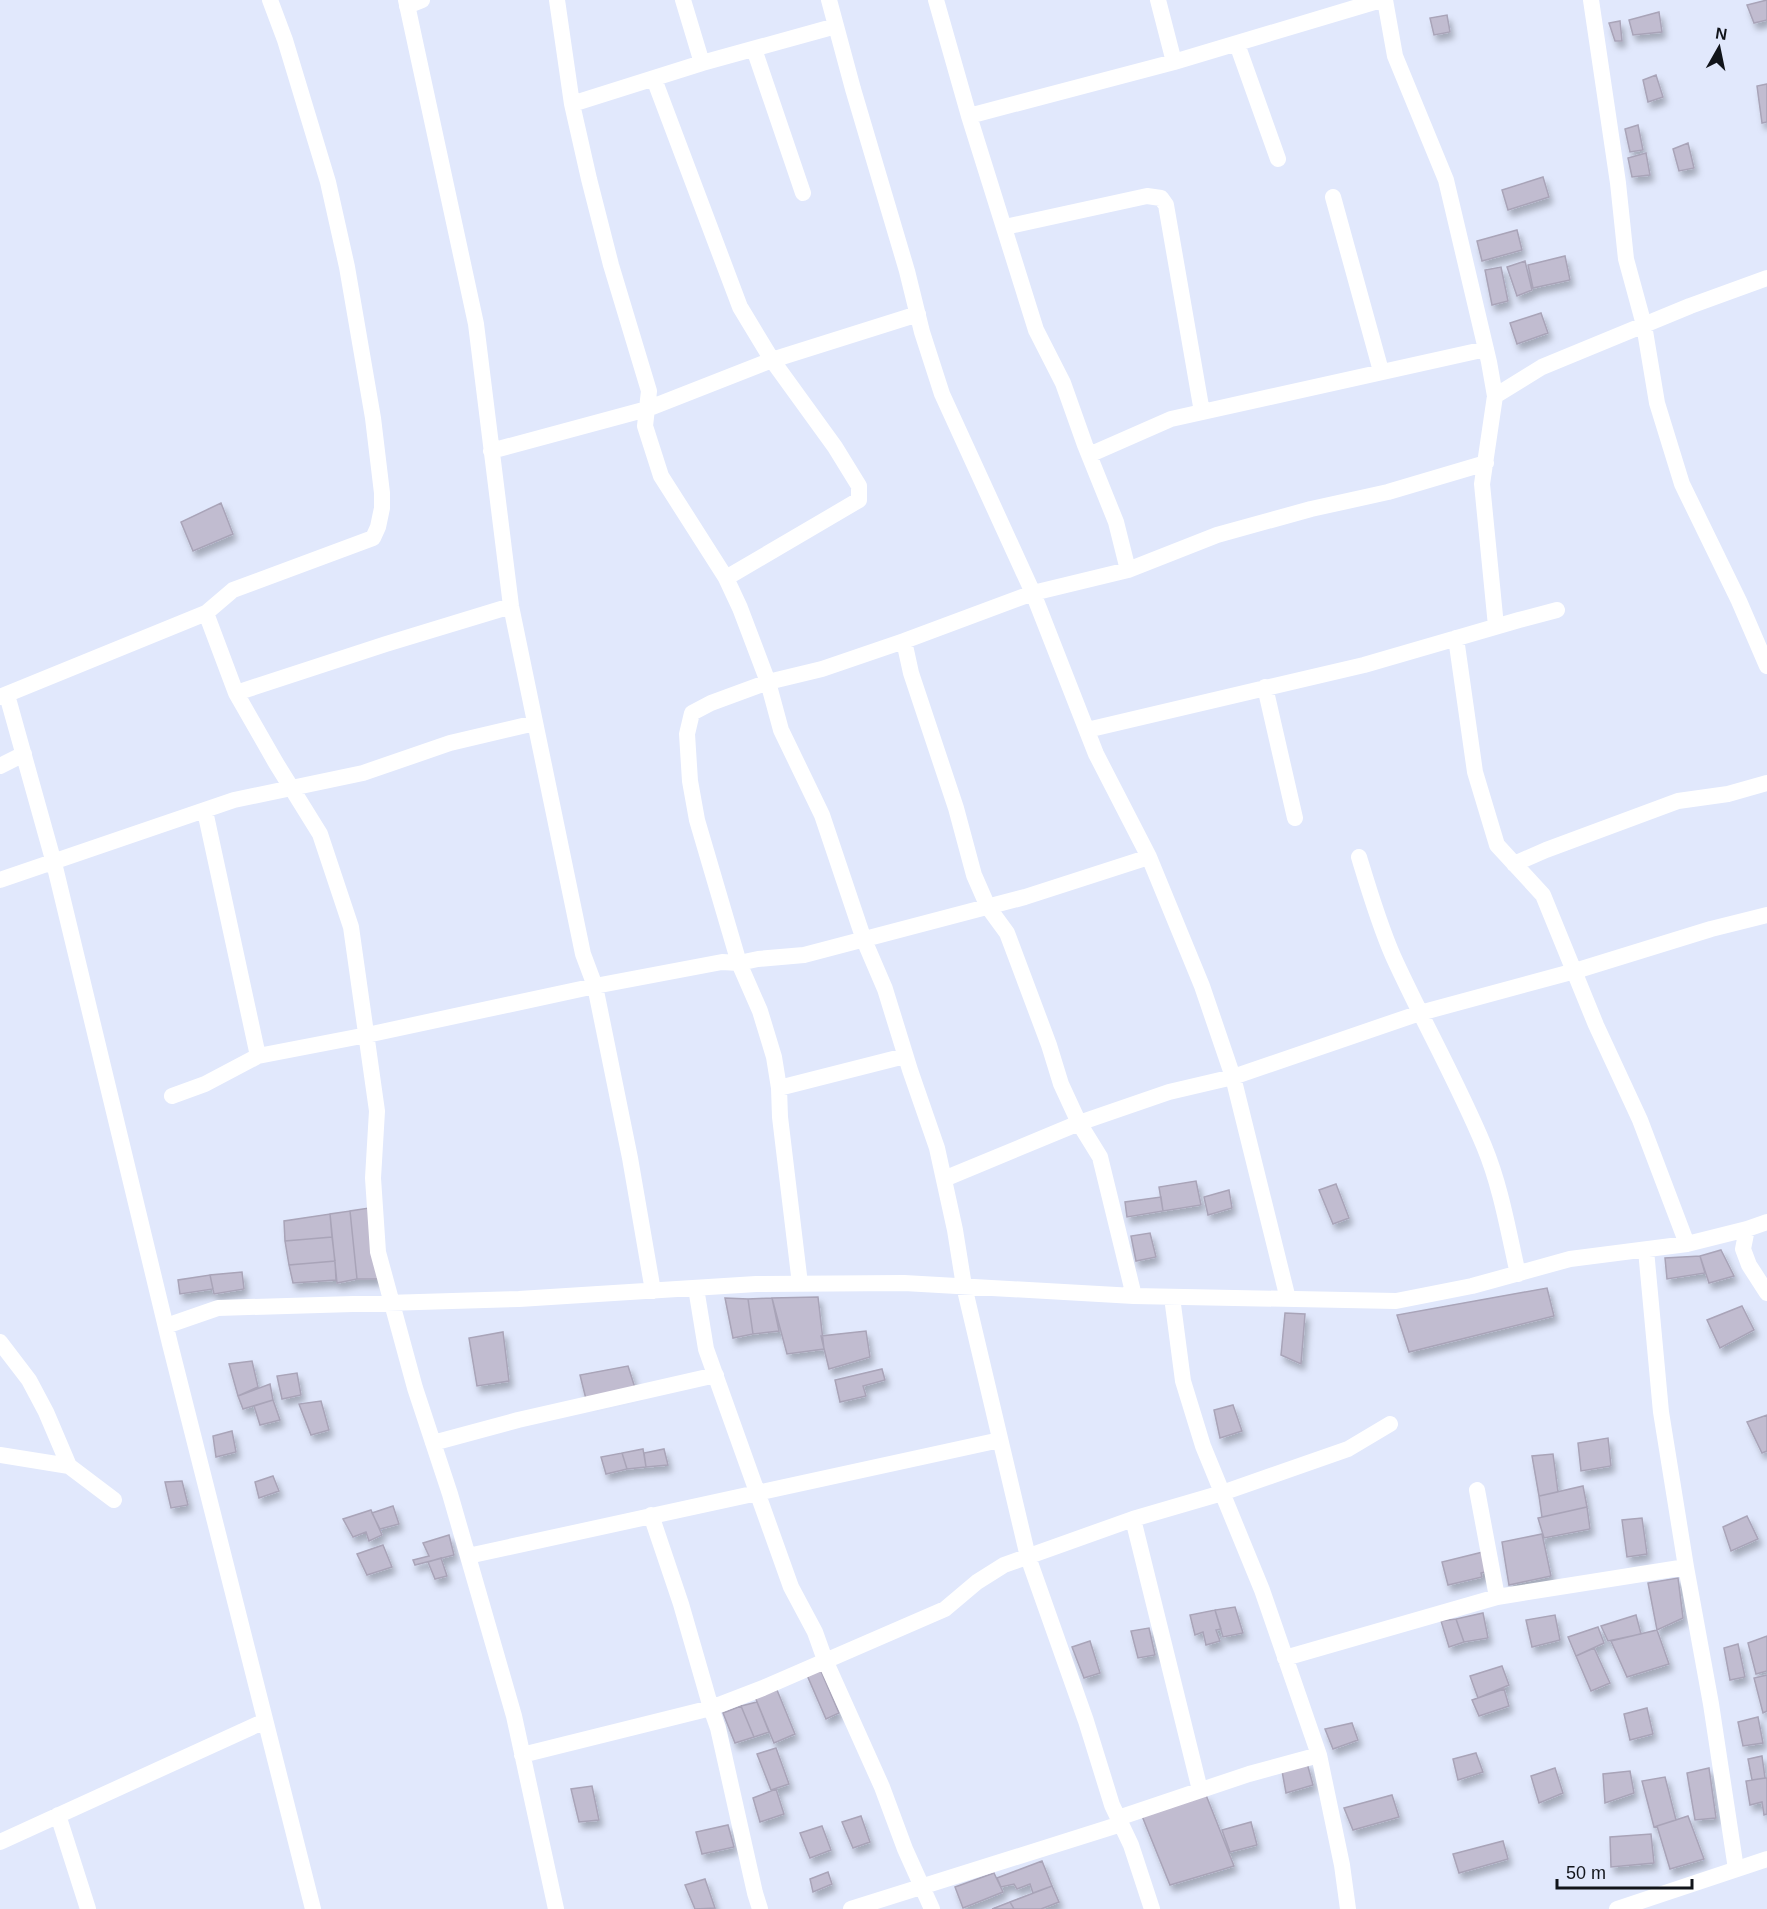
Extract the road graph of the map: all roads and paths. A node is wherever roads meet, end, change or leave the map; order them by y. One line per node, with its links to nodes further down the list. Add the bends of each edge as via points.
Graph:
1 (270, 0): 39 (street, via 328,182 347,267 373,418 382,508 373,538 233,590)
2 (557, 0): 16 (street)
3 (683, 0): 14 (street)
4 (829, 0): 10 (street)
5 (936, 0): 17 (street)
6 (1158, 0): 13 (street)
7 (1383, 0): 11 (street); 25 (street, via 1395,56 1446,180)
8 (1591, 0): 24 (street, via 1626,259)
9 (412, 2): 31 (street, via 476,324)
10 (836, 26): 12 (street); 23 (street)
11 (1237, 44): 13 (street); 18 (street)
12 (754, 49): 14 (street); 19 (street)
13 (1174, 62): 17 (street)
14 (702, 63): 15 (street)
15 (654, 79): 16 (street); 26 (street, via 740,307)
16 (572, 104): 29 (street, via 611,265 649,391)
17 (969, 116): 21 (street)
18 (1278, 159)
19 (803, 193)
20 (1333, 197): 27 (street)
21 (1005, 227): 30 (street, via 1147,196 1161,198 1168,215); 32 (street, via 1036,330 1063,383)
22 (1767, 278): 24 (street)
23 (918, 314): 26 (street); 36 (street, via 942,394)
24 (1644, 325): 28 (street, via 1542,367); 43 (street, via 1657,403 1682,484)
25 (1486, 349): 27 (street); 28 (street)
26 (772, 360): 29 (street); 35 (street, via 841,457 859,486 859,500)
27 (1381, 371): 30 (street)
28 (1495, 396): 33 (street)
29 (647, 409): 31 (street); 35 (street, via 645,426 661,476)
30 (1202, 412): 32 (street, via 1171,419)
31 (491, 451): 37 (street)
32 (1089, 456): 34 (street, via 1116,522)
33 (1485, 463): 34 (street, via 1217,535); 40 (street, via 1482,484)
34 (1128, 570): 36 (street)
35 (726, 578): 44 (street)
36 (1033, 593): 42 (street); 49 (street)
37 (511, 606): 46 (street); 48 (street)
38 (1557, 610): 40 (street)
39 (206, 613): 46 (street); 47 (street)
40 (1496, 626): 41 (street)
41 (1456, 638): 45 (street, via 1364,665); 59 (street, via 1475,772 1497,845)
42 (904, 641): 44 (street, via 822,669); 61 (street, via 974,875)
43 (1767, 666)
44 (768, 682): 63 (street, via 781,730 822,815); 64 (street, via 692,713 687,734 697,820)
45 (1264, 687): 49 (street); 55 (street)
46 (236, 693): 53 (street)
47 (4, 696): 50 (street)
48 (535, 723): 53 (street, via 450,744 363,773); 66 (street, via 583,954)
49 (1087, 730): 57 (street)
50 (24, 753): 51 (street); 58 (street)
51 (0, 766)
52 (1767, 783): 59 (street, via 1728,794 1678,801)
53 (293, 788): 54 (street); 68 (street, via 320,834 351,927)
54 (205, 810): 58 (street); 69 (street)
55 (1295, 818)
56 (1359, 856): 67 (street, via 1392,953)
57 (1149, 857): 61 (street); 71 (street, via 1202,986)
58 (54, 863): 60 (street); 90 (street)
59 (1514, 864): 65 (street, via 1543,895)
60 (0, 880)
61 (988, 907): 63 (street); 74 (street, via 1007,933 1061,1084)
62 (1767, 915): 65 (street)
63 (864, 940): 64 (street, via 804,955); 70 (street, via 885,989)
64 (739, 963): 66 (street, via 722,962); 72 (street, via 760,1011)
65 (1575, 971): 67 (street); 78 (street, via 1640,1120)
66 (595, 986): 68 (street); 84 (street)
67 (1420, 1013): 71 (street); 80 (street, via 1484,1146 1500,1194)
68 (367, 1035): 69 (street); 89 (street, via 377,1111 373,1178 378,1252)
69 (258, 1056): 73 (street, via 205,1084)
70 (905, 1056): 72 (street); 75 (street)
71 (1233, 1077): 74 (street, via 1169,1092); 88 (street)
72 (780, 1088): 81 (street)
73 (172, 1096)
74 (1079, 1123): 75 (street); 86 (street, via 1100,1156)
75 (944, 1179): 82 (street)
76 (1767, 1222): 77 (street)
77 (1747, 1229): 78 (street); 85 (street, via 1743,1249)
78 (1687, 1244): 79 (street)
79 (1646, 1250): 80 (street, via 1570,1259); 106 (street, via 1661,1412)
80 (1518, 1274): 88 (street, via 1396,1301)
81 (800, 1284): 82 (street); 83 (street)
82 (964, 1286): 86 (street); 94 (street)
83 (696, 1288): 84 (street); 92 (street, via 706,1349)
84 (653, 1291): 89 (street)
85 (1767, 1293)
86 (1134, 1296): 87 (street)
87 (1172, 1297): 88 (street); 100 (street, via 1183,1381)
88 (1288, 1299)
89 (392, 1303): 90 (street, via 218,1308); 95 (street)
90 (166, 1326): 111 (street)
91 (0, 1342): 97 (street, via 29,1380)
92 (716, 1375): 95 (street); 99 (street)
93 (1390, 1424): 100 (street, via 1348,1449)
94 (1000, 1440): 99 (street); 105 (street)
95 (433, 1443): 104 (street)
96 (0, 1455): 97 (street)
97 (69, 1466): 101 (street)
98 (1477, 1490): 107 (street)
99 (759, 1492): 102 (street); 109 (street, via 791,1587)
100 (1222, 1493): 103 (street); 108 (street)
101 (114, 1500)
102 (651, 1515): 104 (street); 110 (street)
103 (1133, 1519): 105 (street); 114 (street)
104 (468, 1556): 112 (street)
105 (1028, 1557): 109 (street, via 977,1582 945,1609); 116 (street)
106 (1686, 1567): 107 (street); 119 (street)
107 (1497, 1597): 108 (street)
108 (1285, 1658): 113 (street)
109 (825, 1660): 110 (street); 120 (street)
110 (711, 1708): 112 (street); 124 (street)
111 (265, 1721): 115 (street); 122 (street)
112 (522, 1755): 123 (street)
113 (1318, 1755): 114 (street); 128 (street)
114 (1200, 1790): 116 (street)
115 (58, 1815): 117 (street); 121 (street)
116 (1120, 1821): 120 (street); 127 (street)
117 (0, 1842)
118 (1767, 1859): 119 (street)
119 (1736, 1869): 129 (street)
120 (922, 1886): 125 (street); 126 (street)
121 (88, 1909)
122 (314, 1909)
123 (556, 1909)
124 (760, 1909)
125 (851, 1909)
126 (932, 1909)
127 (1152, 1909)
128 (1348, 1909)
129 (1617, 1909)

